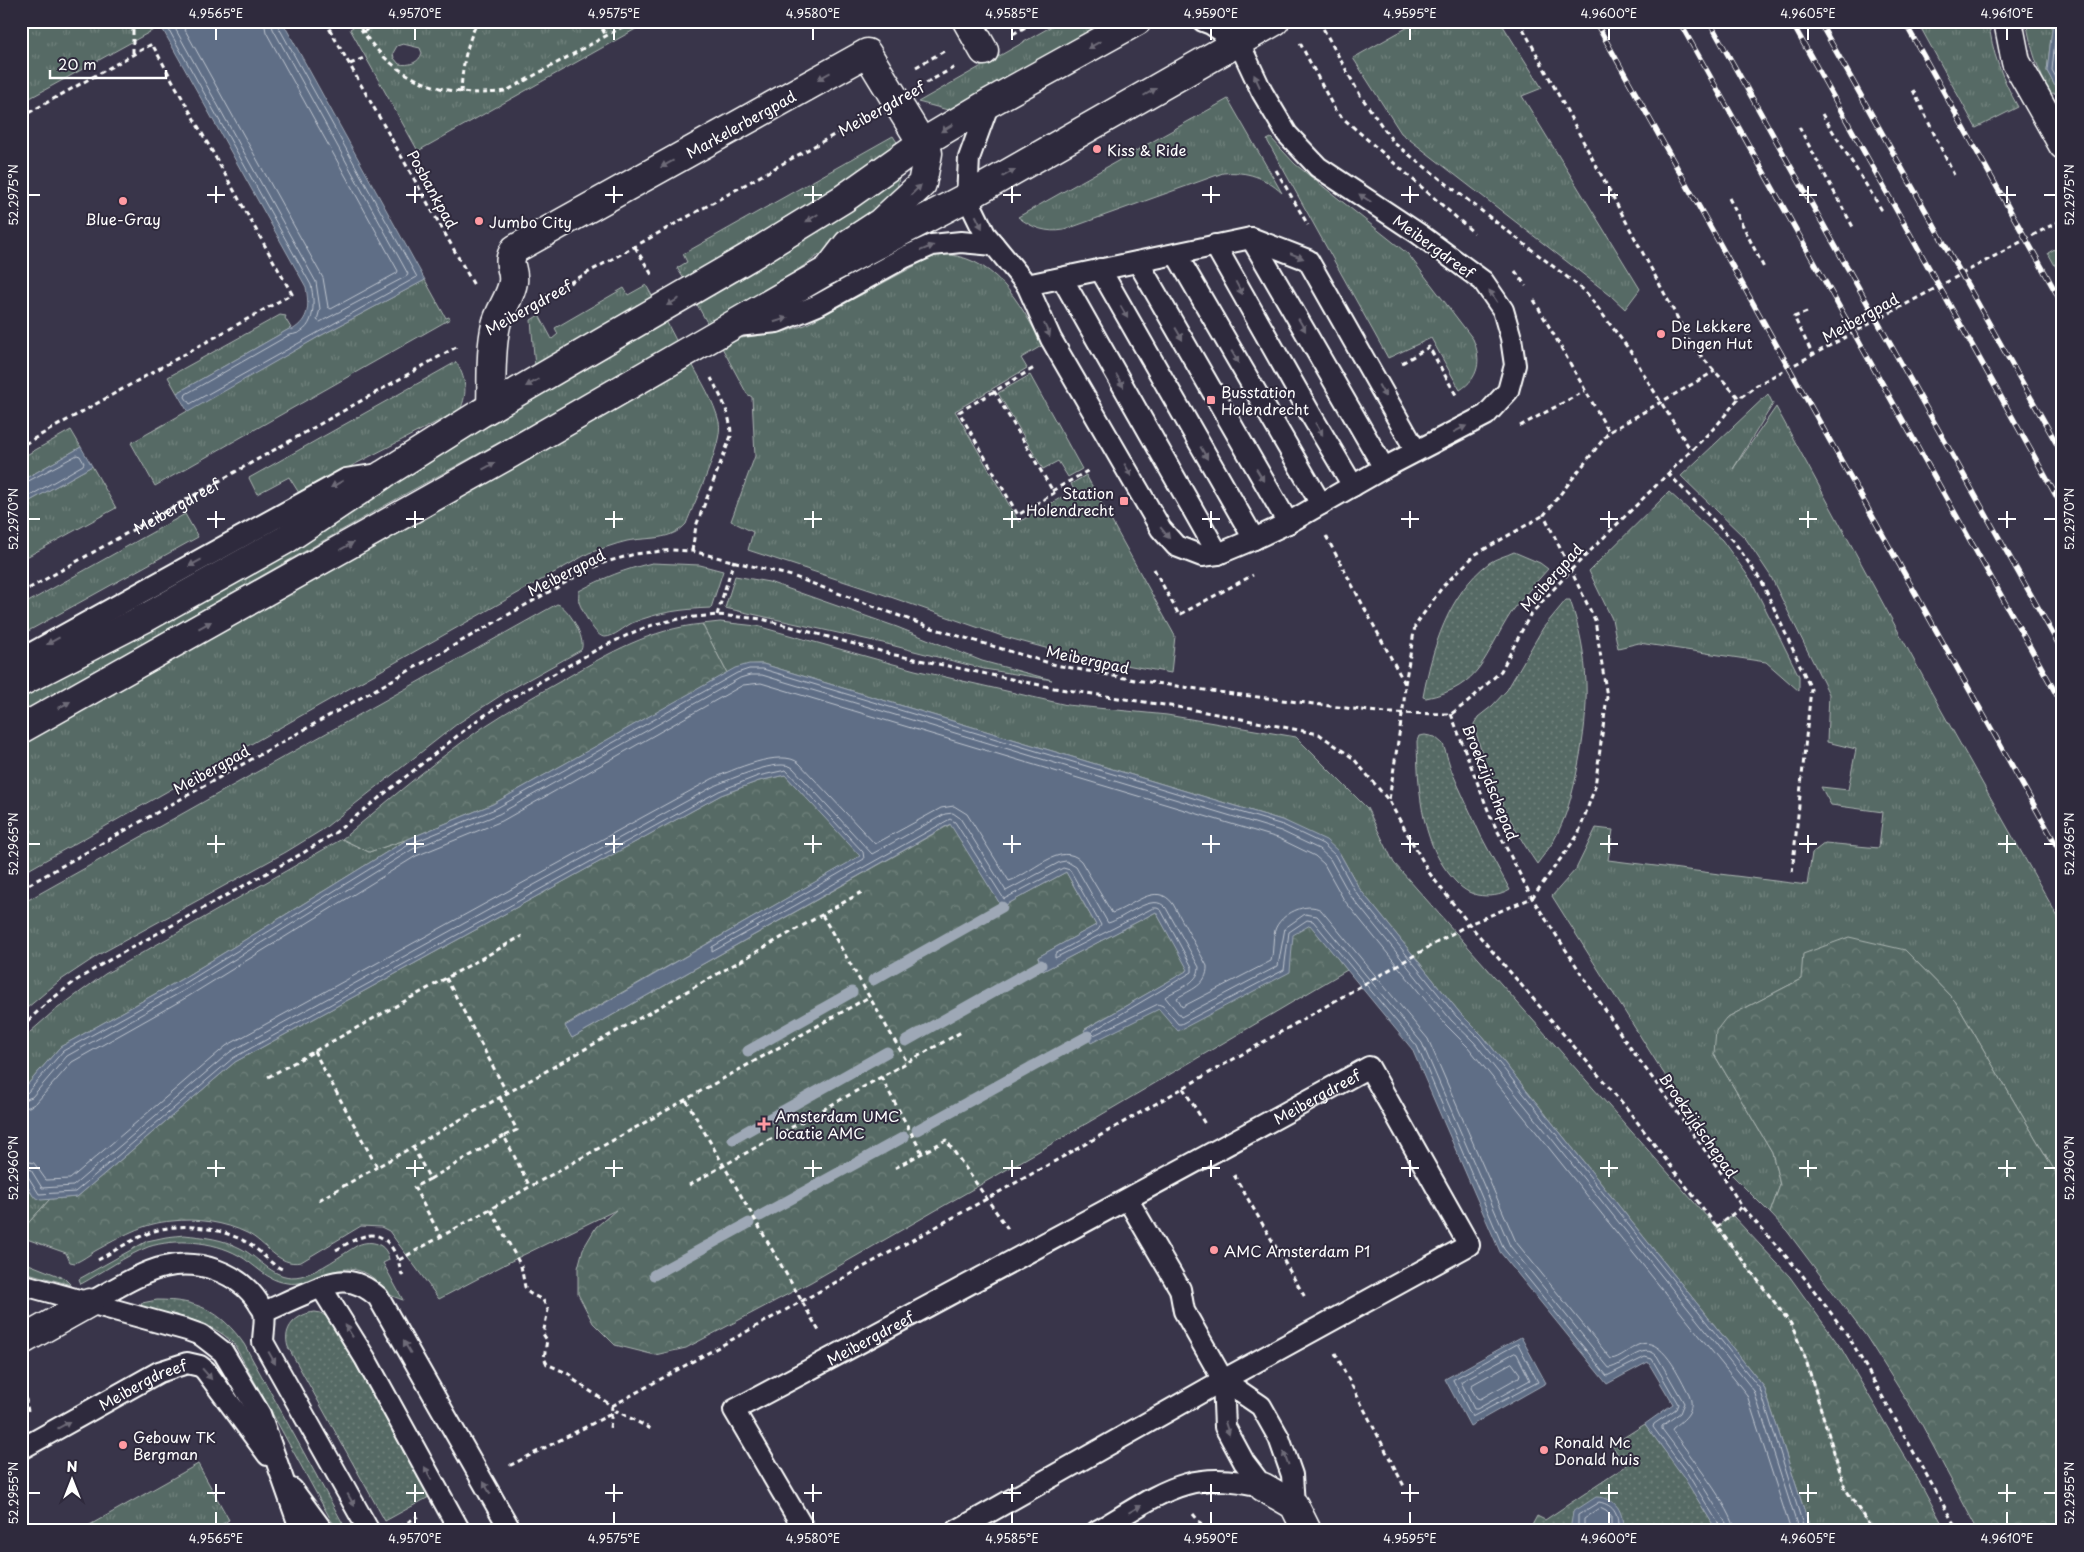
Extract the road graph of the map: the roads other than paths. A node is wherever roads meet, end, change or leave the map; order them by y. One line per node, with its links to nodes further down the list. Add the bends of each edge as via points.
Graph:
1 (1137, 21): 6 (main road, one-way to 6)
2 (1203, 21): 5 (lane)
3 (1275, 21): 5 (main road)
4 (2008, 21): 8 (main road, via 2016,62)
5 (1239, 43): 9 (main road, one-way to 5); 21 (lane, Meibergdreef, one-way to 5, via 1486,415 1508,391 1514,365 1503,310 1483,281 1420,234 1318,167 1287,134 1262,92)
6 (989, 103): 7 (main road, one-way to 7); 9 (lane, via 969,158)
7 (922, 144): 16 (main road, Markelerbergpad, one-way to 7, via 848,244 880,223 922,184 928,153); 20 (main road, one-way to 20, via 843,199 749,257); 20 (main road, Markelerbergpad, one-way to 20, via 867,53 515,249 509,262 513,284 496,325 493,342)
8 (2063, 145)
9 (966, 197): 11 (lane, Meibergdreef, one-way to 11); 16 (main road)
10 (1252, 238): 12 (lane); 21 (lane, one-way to 21, via 1308,260); 22 (lane, one-way to 22)
11 (994, 245): 18 (lane, Meibergdreef); 19 (lane, one-way to 11, via 778,322 818,305 932,245 961,242)
12 (1215, 245): 13 (lane); 24 (lane, one-way to 24)
13 (1176, 254): 14 (lane); 25 (lane, one-way to 25)
14 (1138, 262): 15 (lane); 26 (lane, one-way to 26)
15 (1100, 269): 17 (lane); 27 (lane, one-way to 27)
16 (828, 270): 19 (main road)
17 (1062, 278): 18 (lane); 28 (lane, one-way to 28)
18 (1027, 285): 28 (lane, Meibergdreef, one-way to 28, via 1051,339 1161,529 1176,546 1202,556)
19 (733, 326): 31 (main road, one-way to 19)
20 (491, 407): 23 (main road)
21 (1416, 451): 22 (lane, Meibergdreef)
22 (1384, 468): 24 (lane, Meibergdreef)
23 (384, 474): 29 (lane, one-way to 29, via 346,479); 30 (main road, via 285,540)
24 (1353, 486): 25 (lane, Meibergdreef)
25 (1321, 504): 26 (lane, Meibergdreef)
26 (1288, 522): 27 (lane, Meibergdreef)
27 (1254, 539): 28 (lane, Meibergdreef)
28 (1218, 554)
29 (21, 659)
30 (21, 682)
31 (21, 729)
32 (1128, 1200): 38 (lane, via 1180,1289 1184,1311); 38 (lane, Meibergdreef, via 1369,1066 1469,1245); 48 (lane, Meibergdreef, via 734,1410)
33 (21, 1284): 35 (lane, Meibergdreef)
34 (321, 1287): 36 (lane); 46 (lane, one-way to 34, via 365,1358); 47 (lane, one-way to 34, via 378,1297 350,1281 335,1281)
35 (88, 1304): 36 (lane, via 163,1267 193,1264 234,1278 252,1294); 37 (main road); 40 (lane, Meibergdreef, via 187,1330 214,1344 230,1362 260,1414)
36 (264, 1312): 45 (lane, one-way to 45, via 263,1342)
37 (21, 1341)
38 (1223, 1380): 41 (lane, one-way to 41, via 1225,1427 1244,1462); 42 (lane, one-way to 38, via 1292,1476 1278,1438 1261,1406); 49 (lane, Meibergdreef)
39 (21, 1449): 40 (lane, Meibergdreef, one-way to 40, via 159,1372 187,1363 205,1370)
40 (280, 1472): 43 (lane, Meibergdreef); 44 (lane, Meibergdreef)
41 (1263, 1487): 42 (main road); 50 (lane, one-way to 41, via 1172,1488 1194,1481 1240,1481)
42 (1294, 1505): 51 (main road)
43 (301, 1531)
44 (323, 1531)
45 (368, 1531)
46 (460, 1531)
47 (511, 1531)
48 (805, 1531)
49 (956, 1531)
50 (1097, 1531)
51 (1307, 1531)

